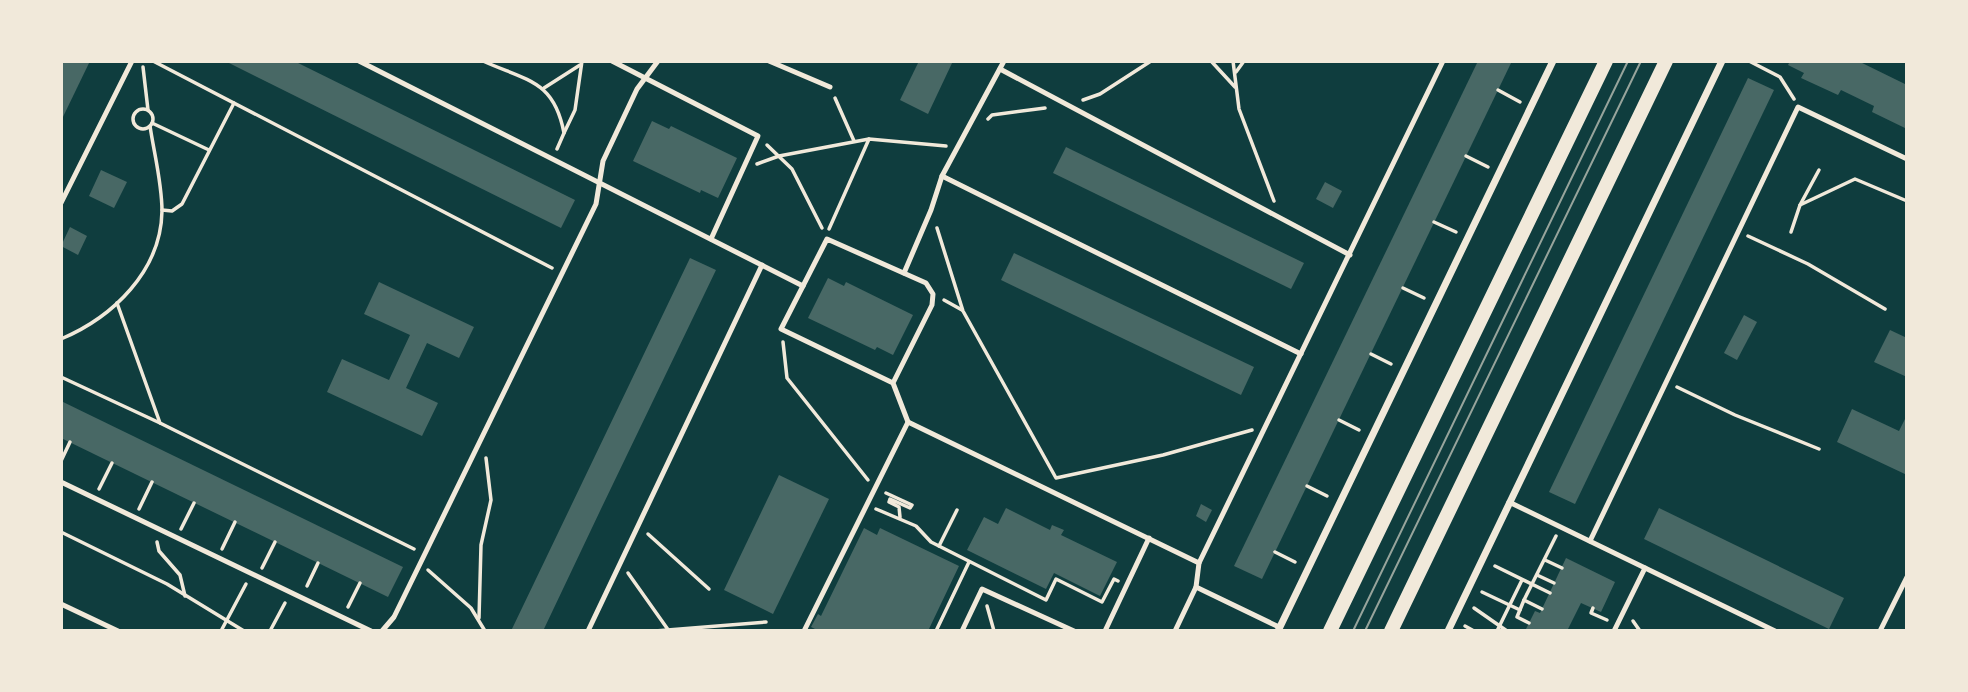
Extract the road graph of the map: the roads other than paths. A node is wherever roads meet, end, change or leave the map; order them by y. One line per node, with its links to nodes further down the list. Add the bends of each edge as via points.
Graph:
1 (132, 61): 20 (lane)
2 (359, 61): 19 (lane)
3 (612, 61): 15 (lane)
4 (658, 61): 15 (lane)
5 (769, 61): 14 (lane)
6 (795, 61): 14 (lane)
7 (1003, 61): 13 (lane)
8 (1443, 61): 22 (lane)
9 (1553, 61): 39 (street)
10 (1606, 61): 49 (main road)
11 (1666, 61): 50 (main road)
12 (1722, 61): 30 (street)
13 (1000, 69): 18 (lane); 22 (lane)
14 (790, 70): 16 (lane)
15 (646, 77): 19 (lane, via 603,161); 21 (lane, via 758,135)
16 (830, 87)
17 (1907, 159): 32 (lane, via 1798,107)
18 (942, 176): 24 (lane); 26 (lane)
19 (600, 183): 21 (lane); 42 (lane, via 596,204 426,554)
20 (61, 203)
21 (710, 239): 23 (lane)
22 (1350, 255): 26 (lane)
23 (762, 265): 25 (lane); 43 (lane)
24 (904, 273): 25 (lane, via 827,239); 27 (lane, via 926,283 933,293 932,305)
25 (803, 286): 27 (lane, via 781,329)
26 (1301, 354): 33 (lane)
27 (893, 383): 28 (lane)
28 (908, 422): 31 (lane); 44 (lane)
29 (61, 482): 41 (lane)
30 (1509, 502): 32 (lane); 51 (street)
31 (1149, 538): 33 (lane); 47 (lane)
32 (1590, 541): 34 (lane)
33 (1199, 563): 36 (lane)
34 (1645, 568): 38 (lane); 52 (lane)
35 (1907, 577): 53 (lane)
36 (1196, 587): 39 (lane); 48 (lane)
37 (61, 604): 40 (lane)
38 (1616, 628)
39 (1278, 629)
40 (118, 631)
41 (371, 631)
42 (382, 631)
43 (588, 631)
44 (804, 631)
45 (962, 631): 46 (lane, via 982,589)
46 (1074, 631)
47 (1104, 631)
48 (1175, 631)
49 (1330, 631)
50 (1391, 631)
51 (1448, 631)
52 (1774, 631)
53 (1880, 631)

